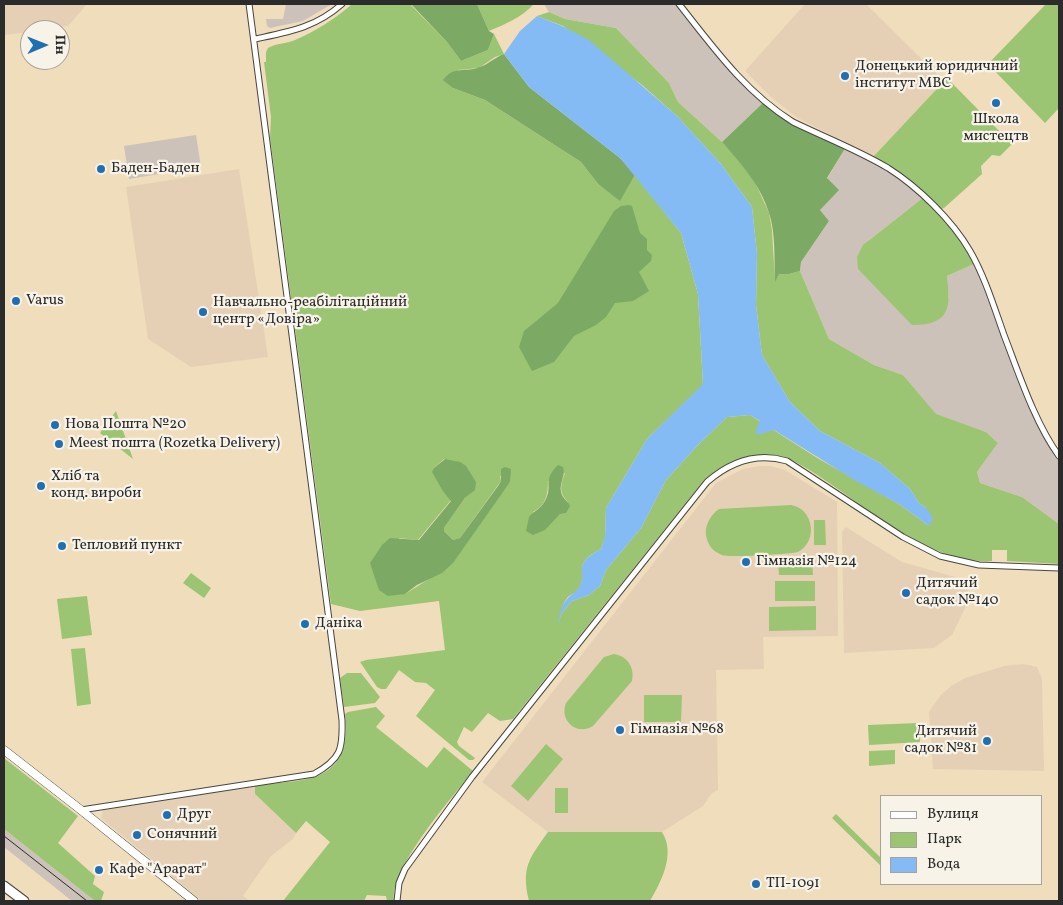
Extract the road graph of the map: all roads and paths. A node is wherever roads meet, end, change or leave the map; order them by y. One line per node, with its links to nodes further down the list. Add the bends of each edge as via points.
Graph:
1 (249, 4): 4 (street)
2 (342, 4): 4 (street, via 321,20 300,30)
3 (679, 4): 5 (street, via 736,75 779,113 888,168 945,218 976,263 1019,374)
4 (255, 39): 8 (street, via 343,739 334,760 314,774)
5 (1059, 456)
6 (1059, 568): 12 (street, via 979,565 940,556 903,537 787,461 770,457 740,461 706,482 466,784 405,869)
7 (4, 750): 8 (street)
8 (81, 810): 11 (street)
9 (4, 886): 10 (main road)
10 (24, 901)
11 (194, 901)
12 (397, 901)

